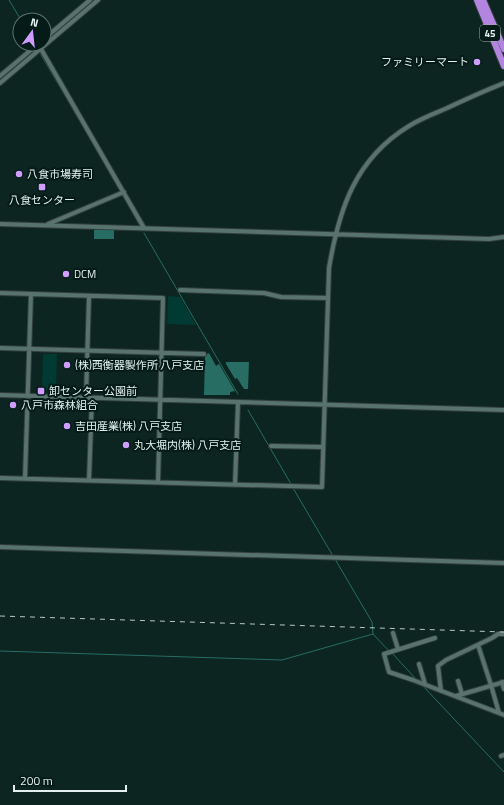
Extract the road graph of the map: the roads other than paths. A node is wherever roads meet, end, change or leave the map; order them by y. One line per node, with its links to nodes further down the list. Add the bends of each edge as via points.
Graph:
1 (90, 0): 7 (street)
2 (98, 0): 8 (street)
3 (473, 0): 6 (highway, 45)
4 (477, 0): 6 (highway, 45)
5 (485, 0): 9 (highway, 45)
6 (483, 17): 13 (highway, 45)
7 (52, 32)
8 (52, 39)
9 (504, 49)
10 (28, 52): 14 (street)
11 (36, 52): 15 (street)
12 (42, 52): 17 (street)
13 (504, 66)
14 (0, 76)
15 (0, 83)
16 (504, 83): 21 (street, via 424,118 384,145 352,186)
17 (124, 192): 19 (street); 20 (street)
18 (0, 224): 19 (street)
19 (46, 225): 20 (street)
20 (144, 228): 21 (street)
21 (335, 234): 22 (street, via 490,239); 27 (street, via 329,268)
22 (504, 237)
23 (180, 290): 27 (street)
24 (0, 293): 25 (street)
25 (31, 294): 26 (street); 29 (street)
26 (89, 296): 30 (street); 31 (street, via 163,298)
27 (328, 298): 39 (street)
28 (0, 348): 29 (street)
29 (30, 349): 30 (street); 34 (street)
30 (88, 351): 31 (street); 35 (street)
31 (162, 352): 32 (street); 37 (street)
32 (204, 354)
33 (0, 395): 34 (street)
34 (28, 396): 35 (street); 44 (street)
35 (86, 398): 36 (street)
36 (92, 398): 37 (street); 45 (street)
37 (160, 399): 38 (street); 46 (street)
38 (238, 402): 39 (street); 47 (street)
39 (324, 404): 40 (street); 42 (street)
40 (504, 410)
41 (271, 446): 42 (street)
42 (323, 447): 47 (street, via 322,487)
43 (0, 478): 44 (street)
44 (25, 478): 45 (street)
45 (89, 480): 46 (street)
46 (158, 482): 47 (street)
47 (235, 485)
48 (0, 547): 49 (street)
49 (504, 563)
50 (393, 633): 54 (street)
51 (504, 634): 53 (street, via 498,634)
52 (435, 638): 54 (street)
53 (478, 645): 59 (street); 61 (street, via 438,666)
54 (398, 649): 58 (street, via 384,654 389,672)
55 (419, 664): 58 (street)
56 (458, 681): 62 (street)
57 (503, 682): 59 (street); 60 (street)
58 (425, 684): 61 (street)
59 (492, 685): 62 (street); 64 (street)
60 (504, 689)
61 (441, 691): 63 (street)
62 (462, 694): 63 (street)
63 (456, 696): 64 (street)
64 (502, 714)

